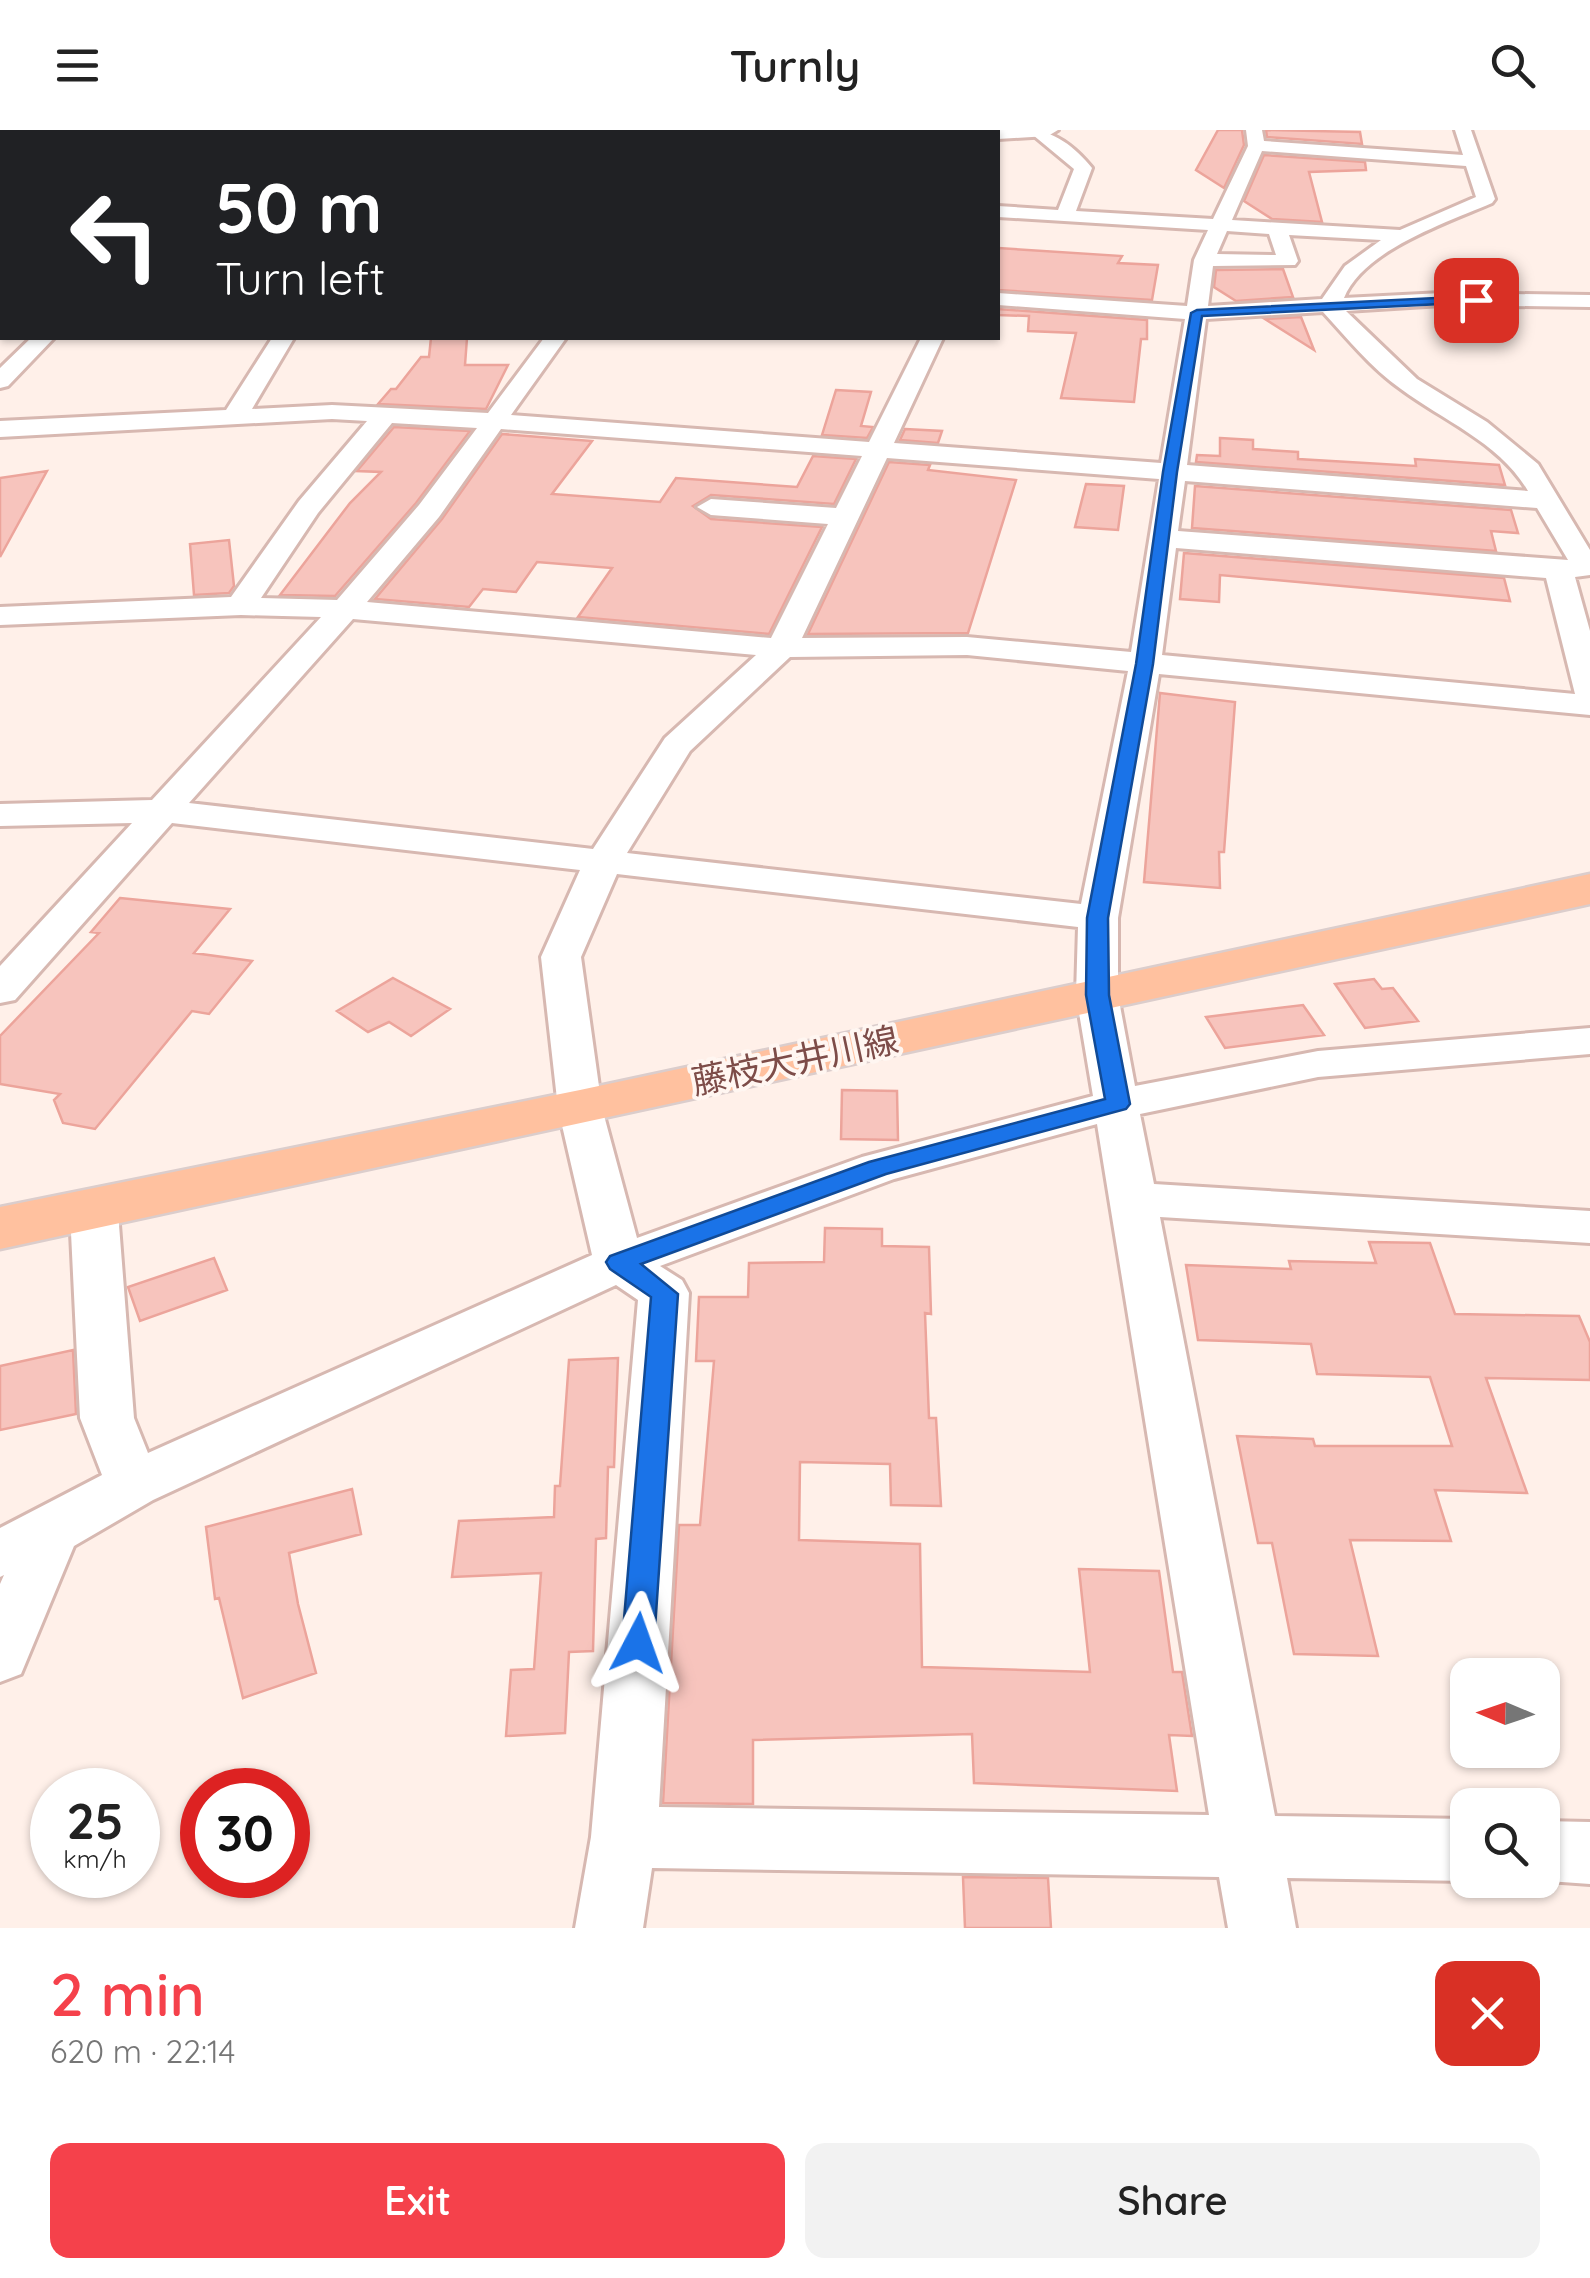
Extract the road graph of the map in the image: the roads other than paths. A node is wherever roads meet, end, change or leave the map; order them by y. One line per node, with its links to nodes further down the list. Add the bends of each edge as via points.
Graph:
1 (1048, 130): 3 (street)
2 (1463, 130): 6 (street)
3 (1034, 131): 4 (street); 8 (street, via 1082,168)
4 (1000, 133)
5 (1255, 138): 6 (street); 9 (street)
6 (1473, 161): 11 (street, via 1486,199)
7 (1000, 212): 8 (street)
8 (1065, 216): 9 (street)
9 (1219, 224): 10 (street); 12 (street)
10 (1276, 228): 11 (street); 12 (street, via 1288,261)
11 (1404, 236): 15 (street, via 1358,264 1332,293)
12 (1204, 260): 16 (street)
13 (1000, 299): 16 (street)
14 (1590, 301): 15 (street, via 1442,299)
15 (1330, 307): 16 (street); 29 (street, via 1376,357 1529,470)
16 (1197, 313): 28 (street)
17 (41, 340): 21 (street)
18 (283, 340): 23 (street)
19 (553, 340): 24 (street)
20 (931, 340): 27 (street)
21 (0, 381)
22 (386, 415): 23 (street); 24 (street); 33 (street, via 297,519)
23 (235, 416): 25 (street)
24 (493, 420): 26 (street); 34 (street, via 429,511)
25 (0, 429)
26 (750, 440): 27 (street); 30 (street, via 705,514)
27 (876, 449): 28 (street); 30 (street)
28 (1170, 472): 29 (street); 31 (street)
29 (1546, 500): 32 (street, via 1586,567)
30 (844, 517): 36 (street)
31 (1161, 538): 32 (street); 37 (street)
32 (1560, 570): 38 (street)
33 (241, 606): 34 (street); 35 (street)
34 (345, 610): 36 (street); 40 (street)
35 (0, 616)
36 (782, 648): 37 (street, via 966,646); 42 (street, via 677,745)
37 (1144, 664): 39 (street); 44 (street)
38 (1590, 692)
39 (1590, 705)
40 (162, 810): 41 (street); 42 (street); 45 (street)
41 (0, 815)
42 (603, 862): 44 (street); 49 (street, via 561,956)
43 (1590, 890): 46 (main road, 藤枝大井川線)
44 (1098, 918): 46 (street)
45 (0, 991)
46 (1098, 995): 48 (street); 49 (main road, 藤枝大井川線)
47 (1590, 1041): 48 (street, via 1318,1064)
48 (1118, 1104): 50 (street); 54 (street, via 878,1168)
49 (580, 1108): 51 (main road, 藤枝大井川線); 54 (street)
50 (1135, 1200): 52 (street); 59 (street)
51 (94, 1212): 53 (main road, 藤枝大井川線); 55 (street, via 107,1418)
52 (1590, 1227)
53 (0, 1228)
54 (619, 1262): 55 (street); 58 (street, via 664,1294)
55 (133, 1484): 56 (street)
56 (26, 1542): 57 (street)
57 (0, 1656)
58 (624, 1838): 59 (street); 63 (street)
59 (1248, 1844): 60 (street); 64 (street)
60 (1450, 1850)
61 (1560, 1853): 62 (street)
62 (1590, 1854)
63 (610, 1928)
64 (1262, 1928)

